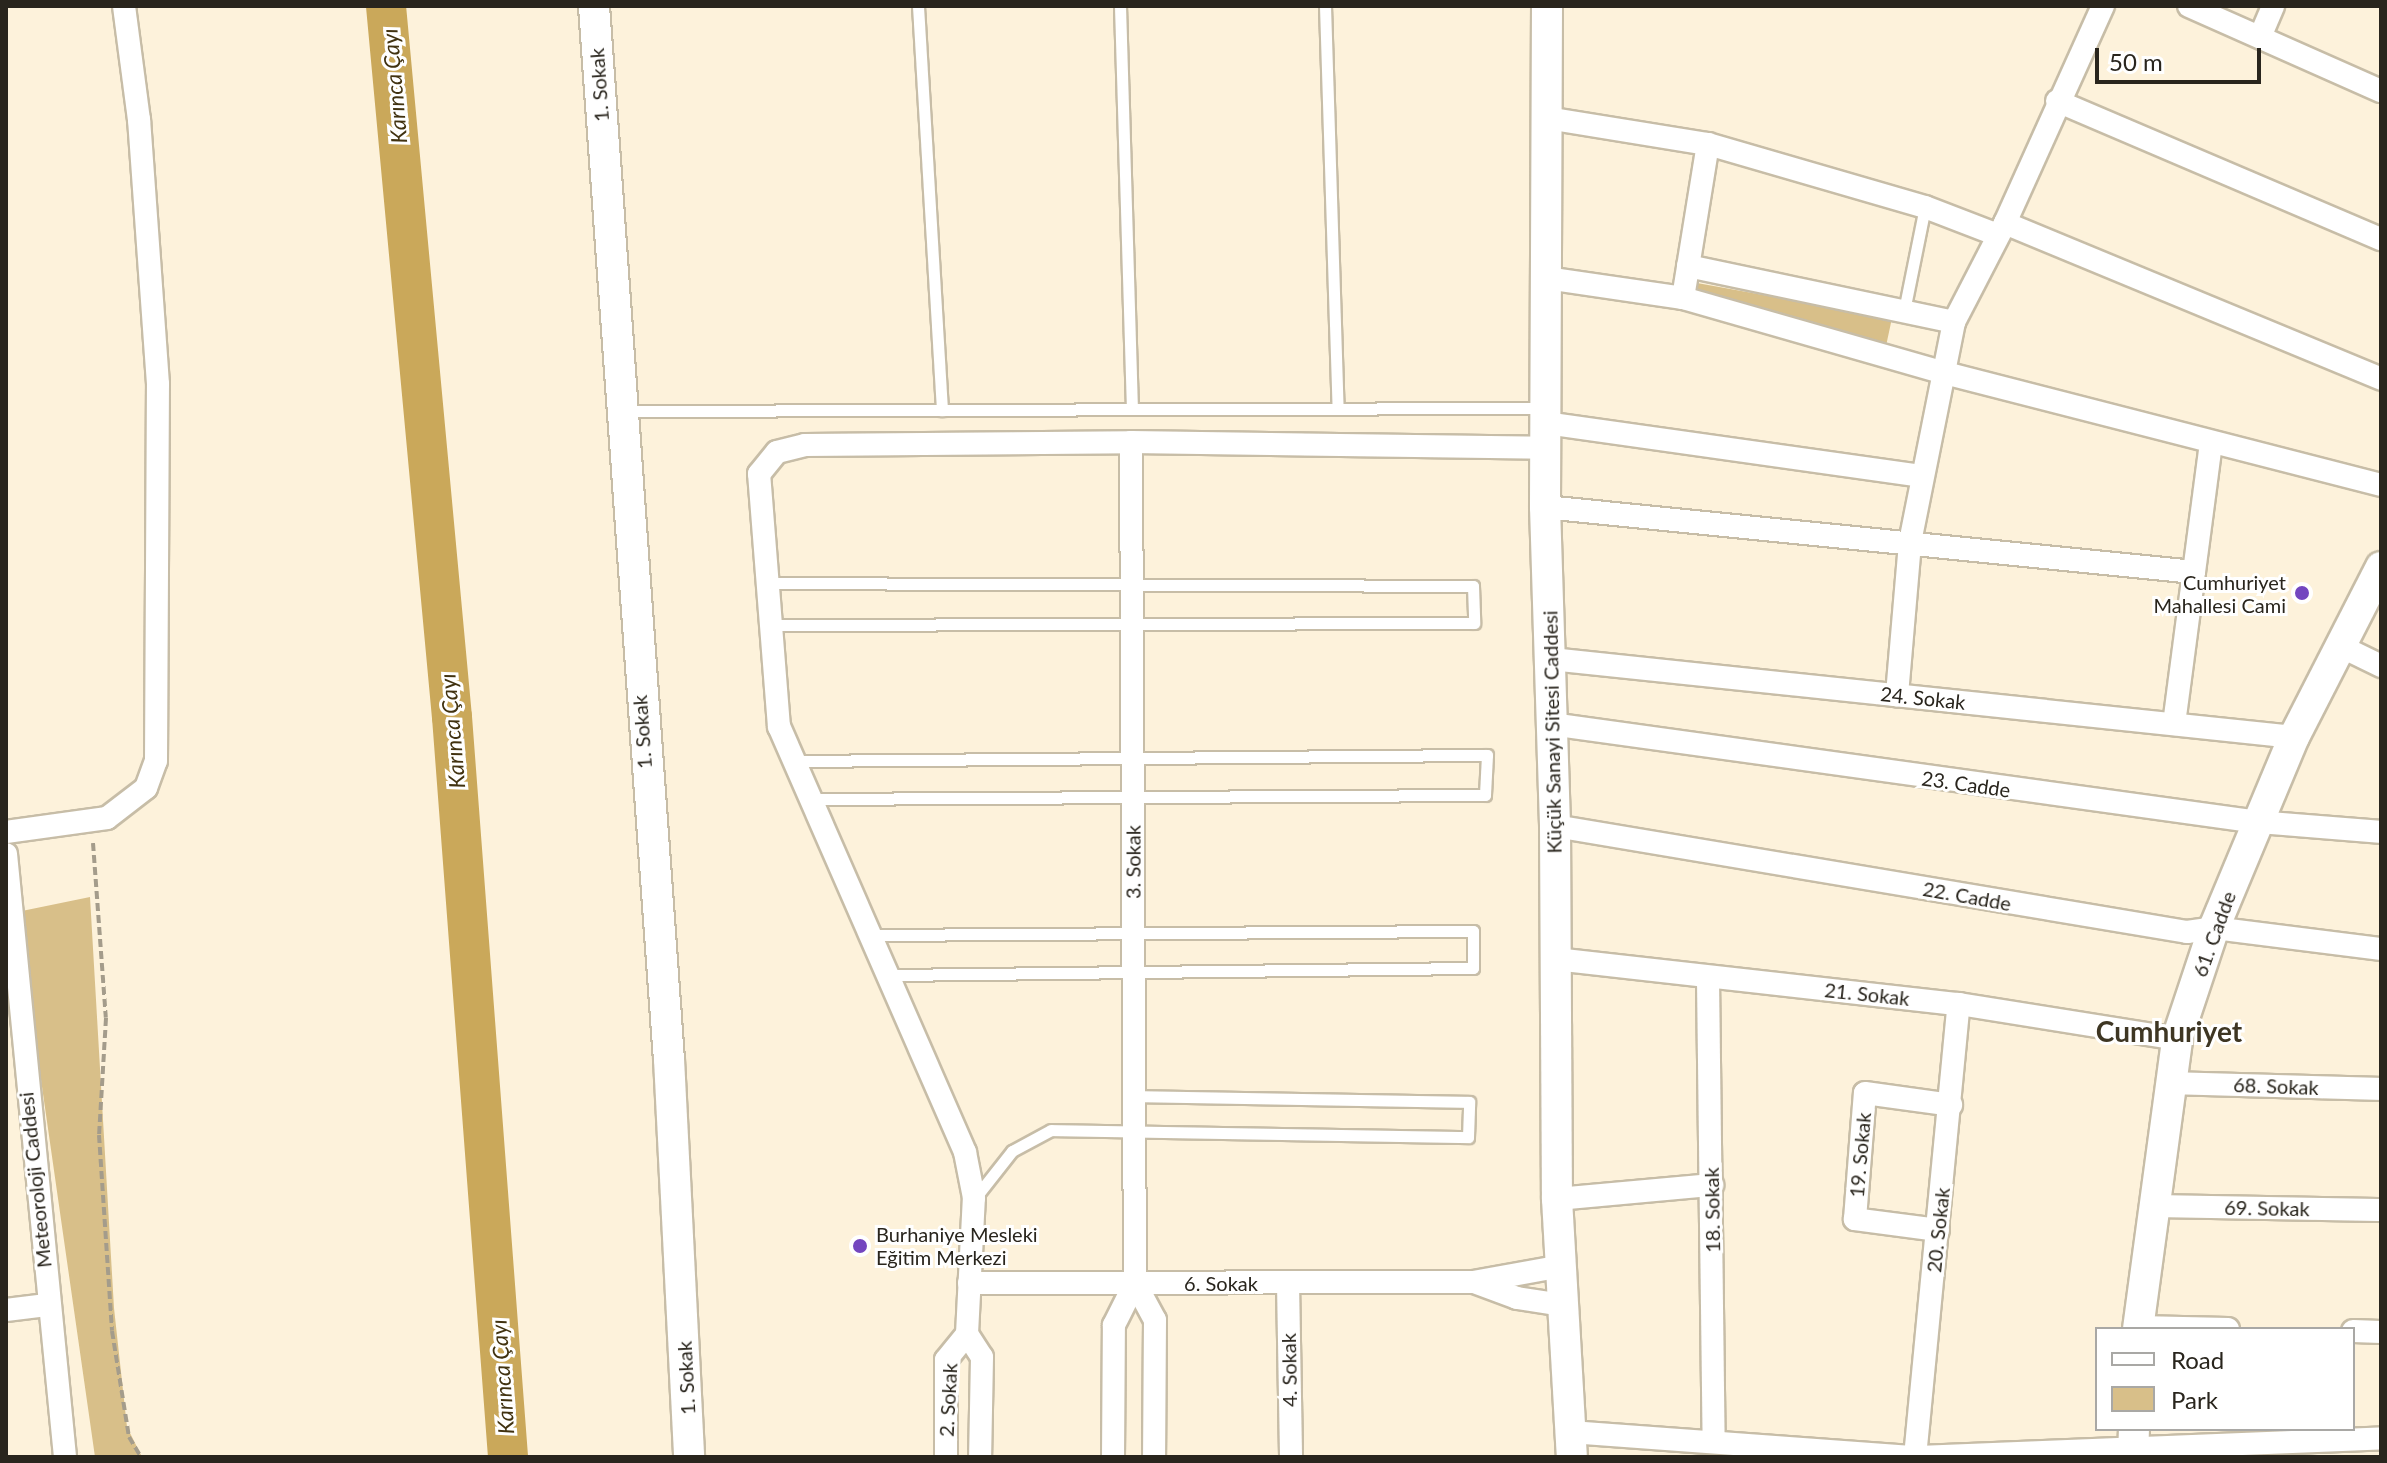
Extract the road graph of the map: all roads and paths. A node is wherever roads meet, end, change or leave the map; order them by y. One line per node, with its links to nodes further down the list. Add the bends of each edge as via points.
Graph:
1 (124, 6): 53 (street, via 139,120 158,384 156,761 146,788 128,806)
2 (594, 6): 28 (street, 1. Sokak)
3 (918, 6): 27 (lane)
4 (1120, 6): 25 (lane)
5 (1325, 6): 26 (lane)
6 (1547, 6): 13 (street, Küçük Sanayi Sitesi Caddesi)
7 (2103, 6): 12 (street)
8 (2189, 6): 10 (street)
9 (2273, 6): 10 (street)
10 (2260, 37): 11 (street)
11 (2381, 91)
12 (2057, 101): 16 (street); 17 (street)
13 (1547, 118): 14 (street); 19 (street, Küçük Sanayi Sitesi Caddesi)
14 (1708, 144): 15 (street); 18 (street)
15 (1925, 207): 16 (street); 21 (lane)
16 (2002, 229): 22 (street); 24 (street)
17 (2381, 239)
18 (1688, 266): 20 (street); 21 (street)
19 (1546, 278): 20 (street); 29 (street, Küçük Sanayi Sitesi Caddesi)
20 (1683, 298): 23 (street)
21 (1904, 311): 22 (street)
22 (1954, 322): 23 (street)
23 (1941, 372): 31 (street); 32 (street)
24 (2381, 379)
25 (1132, 409): 26 (lane); 27 (lane)
26 (1338, 409): 29 (lane)
27 (942, 410): 28 (lane)
28 (620, 411): 100 (street, 1. Sokak, via 669,1059)
29 (1545, 427): 30 (street); 32 (street); 34 (street, Küçük Sanayi Sitesi Caddesi)
30 (1131, 442): 38 (street, via 805,445 777,452 759,474); 39 (street, 3. Sokak)
31 (2211, 443): 33 (street); 37 (street)
32 (1922, 476): 35 (street)
33 (2381, 485)
34 (1545, 507): 35 (street); 43 (street, Küçük Sanayi Sitesi Caddesi)
35 (1910, 543): 37 (street); 45 (street)
36 (2381, 567): 42 (street, 61. Cadde)
37 (2194, 572): 47 (street)
38 (764, 583): 39 (lane); 41 (street)
39 (1132, 585): 40 (street, 3. Sokak); 40 (lane, via 1473,586 1474,623)
40 (1132, 624): 41 (lane); 49 (street, 3. Sokak)
41 (768, 625): 50 (street, via 779,727)
42 (2340, 646): 44 (street); 48 (street, 61. Cadde)
43 (1551, 659): 45 (street, 24. Sokak); 46 (street, Küçük Sanayi Sitesi Caddesi)
44 (2381, 666)
45 (1897, 695): 47 (street, 24. Sokak)
46 (1551, 724): 54 (street, 23. Cadde); 55 (street, Küçük Sanayi Sitesi Caddesi)
47 (2174, 724): 48 (street, 24. Sokak)
48 (2294, 737): 54 (street, 61. Cadde)
49 (1133, 758): 50 (lane); 51 (street, 3. Sokak); 51 (lane, via 1487,755 1485,795)
50 (794, 761): 52 (street)
51 (1133, 797): 52 (lane); 60 (street, 3. Sokak)
52 (810, 799): 61 (street)
53 (91, 820): 56 (street); 99 (path, via 106,1018 99,1135 112,1331 129,1437)
54 (2258, 822): 57 (street, 23. Cadde); 59 (street, 61. Cadde)
55 (1555, 826): 59 (street, 22. Cadde, via 2187,932); 63 (street, Küçük Sanayi Sitesi Caddesi)
56 (6, 832)
57 (2381, 832)
58 (6, 854): 69 (street, Meteoroloji Caddesi)
59 (2214, 928): 62 (street, 22. Cadde); 68 (street, 61. Cadde)
60 (1134, 933): 61 (lane); 64 (street, 3. Sokak); 64 (lane, via 1473,931 1473,968)
61 (870, 935): 65 (street)
62 (2381, 949)
63 (1555, 959): 66 (street, 21. Sokak); 77 (street, Küçük Sanayi Sitesi Caddesi)
64 (1134, 972): 65 (lane); 72 (street, 3. Sokak)
65 (887, 975): 76 (street, via 965,1152)
66 (1708, 979): 67 (street, 21. Sokak); 75 (street, 18. Sokak)
67 (1959, 1004): 68 (street, 21. Sokak); 73 (street, 20. Sokak)
68 (2177, 1039): 70 (street, 61. Cadde)
69 (15, 1075): 86 (street, Meteoroloji Caddesi)
70 (2170, 1083): 71 (street, 68. Sokak); 78 (street, 61. Cadde)
71 (2381, 1089)
72 (1134, 1096): 74 (street, 3. Sokak); 74 (lane, via 1469,1102 1468,1137)
73 (1951, 1105): 80 (street, 20. Sokak); 80 (street, 19. Sokak, via 1865,1093 1855,1219)
74 (1134, 1132): 76 (lane, via 1039,1134 1012,1151); 84 (street, 3. Sokak)
75 (1712, 1185): 77 (street); 94 (street, 18. Sokak)
76 (974, 1198): 83 (street)
77 (1557, 1199): 81 (street, Küçük Sanayi Sitesi Caddesi)
78 (2152, 1206): 79 (street, 69. Sokak); 89 (street, 61. Cadde)
79 (2381, 1210)
80 (1938, 1230): 106 (street, 20. Sokak)
81 (1562, 1266): 82 (street); 87 (street, Küçük Sanayi Sitesi Caddesi)
82 (1474, 1282): 85 (street, 6. Sokak); 87 (street, via 1517,1298)
83 (969, 1283): 84 (street, 6. Sokak); 92 (street)
84 (1135, 1283): 85 (street, 6. Sokak); 103 (street, 3. Sokak, via 1114,1325); 104 (street, 3. Sokak, via 1155,1320)
85 (1288, 1283): 105 (street, 4. Sokak)
86 (47, 1305): 88 (street); 98 (street, Meteoroloji Caddesi)
87 (1563, 1305): 95 (street, Küçük Sanayi Sitesi Caddesi)
88 (6, 1310)
89 (2138, 1327)
90 (2355, 1331): 91 (street)
91 (2381, 1332)
92 (967, 1334): 101 (street, 2. Sokak, via 946,1360); 102 (street, 2. Sokak, via 982,1357)
93 (2381, 1438): 96 (street)
94 (1714, 1441): 95 (street); 97 (street)
95 (1571, 1444)
96 (2134, 1446): 106 (street)
97 (1855, 1455): 106 (street)
98 (65, 1457)
99 (141, 1457)
100 (689, 1457)
101 (946, 1457)
102 (980, 1457)
103 (1113, 1457)
104 (1154, 1457)
105 (1291, 1457)
106 (1915, 1457)

